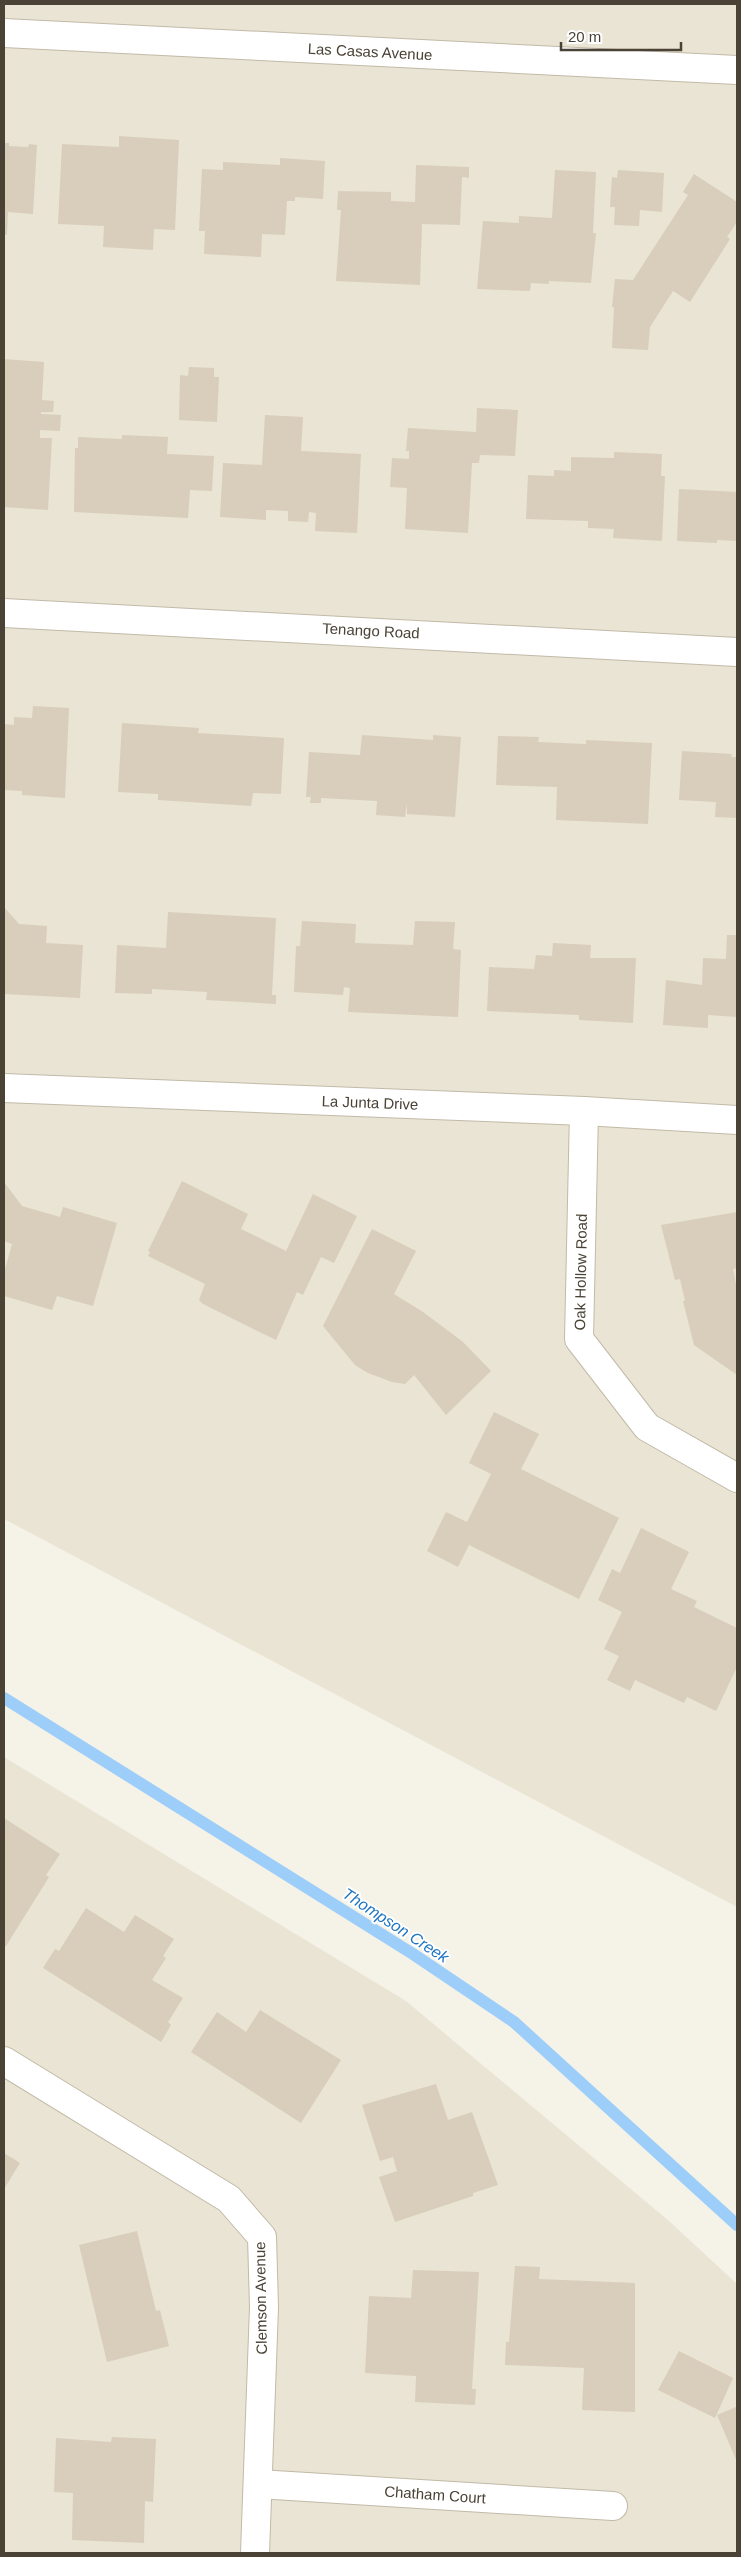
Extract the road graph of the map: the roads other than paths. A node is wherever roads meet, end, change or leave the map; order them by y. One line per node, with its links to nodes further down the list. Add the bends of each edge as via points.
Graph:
1 (4, 33): 2 (street, Las Casas Avenue)
2 (737, 70)
3 (4, 613): 4 (street, Tenango Road)
4 (737, 652)
5 (4, 1088): 6 (street, La Junta Drive)
6 (584, 1111): 7 (street, La Junta Drive); 8 (street, Oak Hollow Road, via 579,1339 647,1427)
7 (737, 1120)
8 (737, 1478)
9 (4, 2061): 10 (street, Clemson Avenue, via 228,2199 262,2237 264,2307)
10 (258, 2484): 11 (street, Chatham Court); 12 (street, Clemson Avenue)
11 (613, 2506)
12 (255, 2553)

